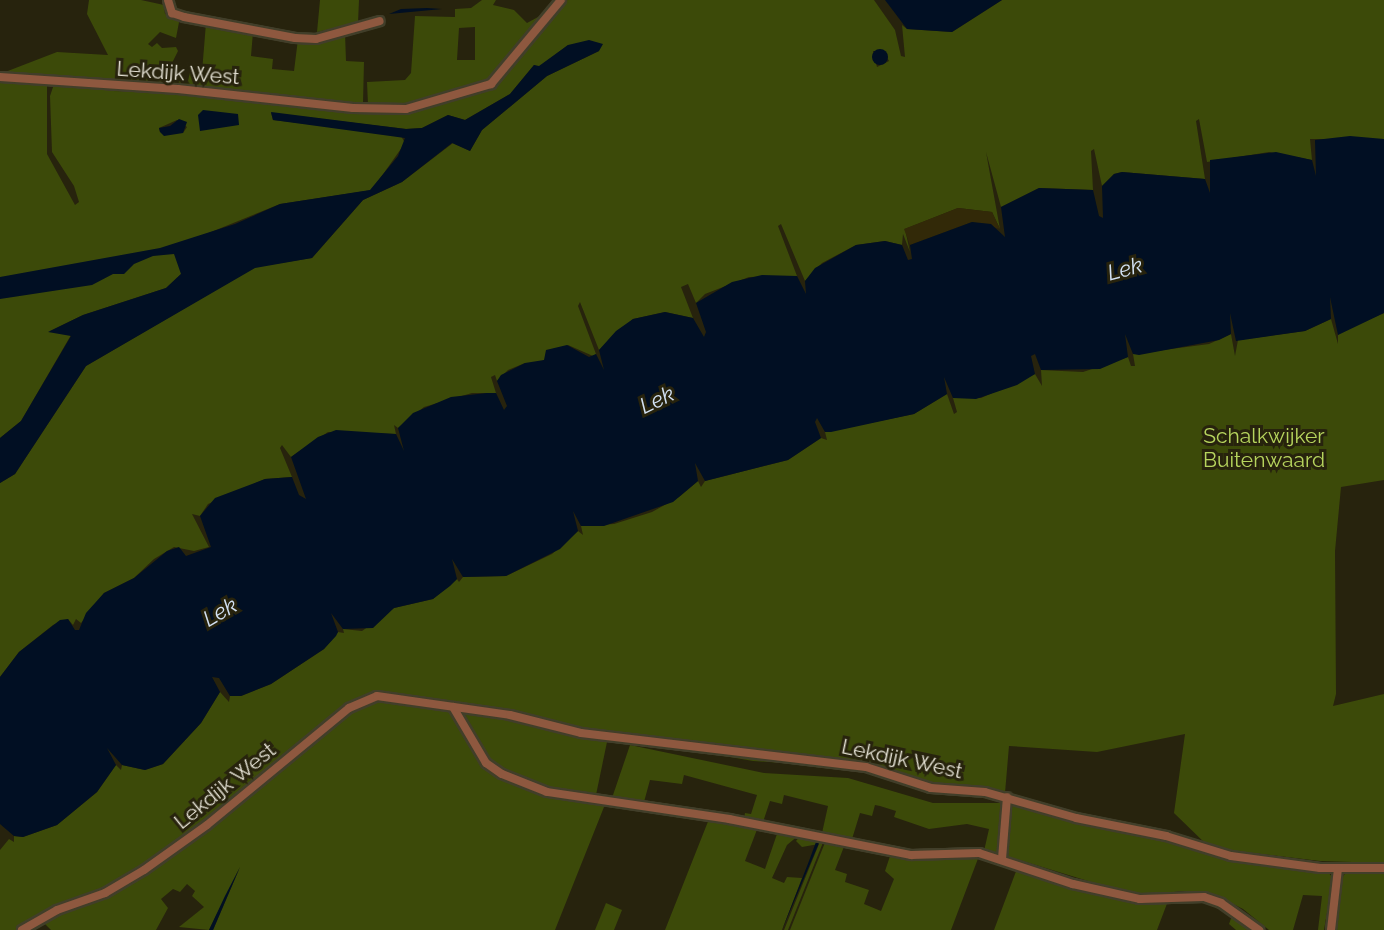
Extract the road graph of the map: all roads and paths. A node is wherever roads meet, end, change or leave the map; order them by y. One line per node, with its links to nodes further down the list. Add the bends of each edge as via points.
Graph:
1 (168, 0): 3 (street, via 172,13 184,17 295,38 316,39)
2 (561, 0): 4 (street, Lekdijk West, via 491,84 406,109 353,108 178,89)
3 (380, 21)
4 (0, 77)
5 (453, 707): 6 (street, Lekdijk West, via 510,715 581,733 780,760 866,766 931,788); 7 (street, via 494,770 548,792 729,819 911,855 945,852); 10 (street, Lekdijk West, via 391,697 360,701 207,825 144,870 105,893 57,910)
6 (1006, 797): 7 (street); 9 (street, Lekdijk West, via 1076,818 1166,836 1211,852)
7 (1002, 859): 11 (street, via 1073,884 1124,896 1204,897 1221,903)
8 (1384, 868): 9 (street, Lekdijk West)
9 (1338, 869): 12 (street)
10 (22, 930)
11 (1259, 930)
12 (1330, 930)

